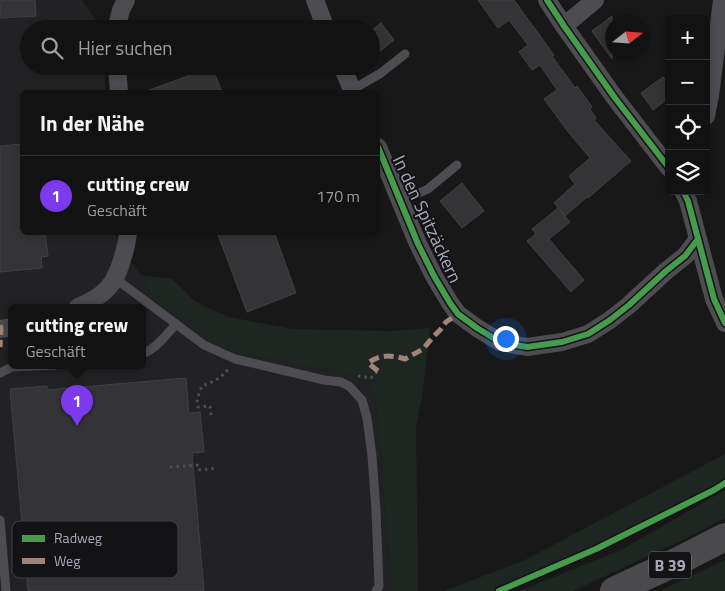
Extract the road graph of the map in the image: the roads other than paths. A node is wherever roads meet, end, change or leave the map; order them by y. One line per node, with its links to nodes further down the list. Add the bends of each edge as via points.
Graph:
1 (126, 0): 6 (street)
2 (315, 0): 7 (street)
3 (547, 0): 8 (street)
4 (595, 0): 8 (street)
5 (722, 0): 17 (street)
6 (118, 20)
7 (323, 20)
8 (564, 26): 19 (street)
9 (405, 54): 10 (lane)
10 (380, 74)
11 (117, 75): 14 (street)
12 (346, 75): 15 (street)
13 (378, 75): 16 (lane)
14 (118, 90)
15 (353, 90)
16 (355, 90)
17 (708, 105)
18 (380, 152): 22 (street, In den Spitzäckern)
19 (665, 162)
20 (457, 165): 22 (lane, In den Spitzäckern, via 428,189)
21 (686, 195): 24 (street)
22 (401, 201): 24 (street, In den Spitzäckern, via 434,276 458,314 500,342 527,347 588,334 629,305 685,256)
23 (128, 235): 25 (street)
24 (698, 239): 26 (street)
25 (116, 279): 27 (street, via 104,293); 29 (lane)
26 (720, 298): 28 (street)
27 (85, 304)
28 (725, 323)
29 (176, 324): 30 (lane); 34 (lane, via 204,345 235,359 341,382 362,400 372,456 376,510 379,586)
30 (146, 352)
31 (0, 520): 33 (lane)
32 (725, 536): 35 (main road, B 39)
33 (6, 591)
34 (376, 591)
35 (614, 591)

